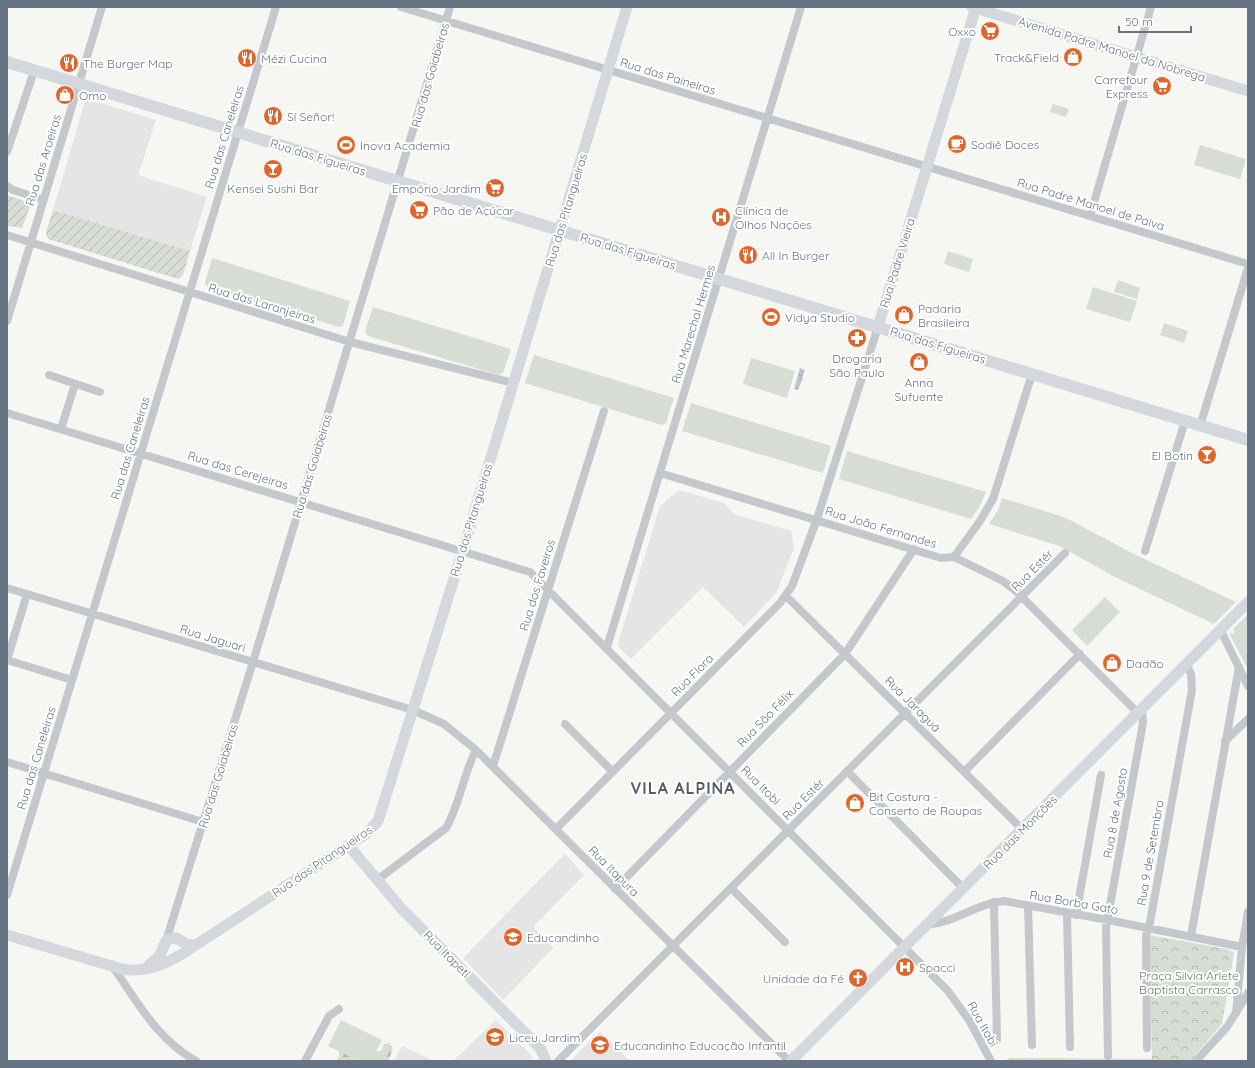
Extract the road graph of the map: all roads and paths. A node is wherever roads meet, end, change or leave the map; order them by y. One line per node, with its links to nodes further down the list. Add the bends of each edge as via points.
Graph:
1 (102, 7): 14 (street, Rua das Aroeiras)
2 (276, 7): 17 (street, Rua das Caneleiras)
3 (401, 7): 9 (street, Rua das Paineiras)
4 (450, 7): 9 (street, Rua das Goiabeiras)
5 (627, 7): 12 (street, Rua das Pitangueiras)
6 (801, 7): 16 (street, Rua Marechal Hermes)
7 (975, 7): 10 (street, Avenida Padre Manoel da Nobrega); 19 (street, Rua Padre Vieira)
8 (1151, 7): 10 (street)
9 (446, 21): 12 (street, Rua das Paineiras); 20 (street, Rua das Goiabeiras)
10 (1136, 57): 15 (street, Avenida Padre Manoel da Nobrega); 23 (street)
11 (7, 62): 13 (main road, Rua das Figueiras)
12 (608, 70): 16 (street, Rua das Paineiras); 24 (street, Rua das Pitangueiras)
13 (34, 71): 14 (main road, Rua das Figueiras); 18 (street)
14 (78, 85): 17 (main road, Rua das Figueiras); 22 (street, Rua das Aroeiras)
15 (1248, 90)
16 (767, 119): 19 (street, Rua das Paineiras); 29 (street, Rua Marechal Hermes)
17 (237, 133): 20 (main road, Rua das Figueiras); 30 (street, Rua das Caneleiras)
18 (7, 152)
19 (927, 168): 23 (street, Rua Padre Manoel de Paiva); 32 (street, Rua Padre Vieira)
20 (399, 182): 24 (main road, Rua das Figueiras); 33 (street, Rua das Goiabeiras)
21 (7, 186): 22 (street)
22 (44, 200): 26 (street, Rua das Aroeiras)
23 (1090, 216): 27 (street, Rua Padre Manoel de Paiva)
24 (559, 230): 29 (main road, Rua das Figueiras); 36 (street, Rua das Pitangueiras)
25 (7, 235): 26 (street, Rua das Laranjeiras)
26 (30, 243): 30 (street, Rua das Laranjeiras); 31 (street, Rua das Aroeiras)
27 (1248, 264)
28 (1248, 268): 42 (street)
29 (719, 279): 32 (main road, Rua das Figueiras); 46 (street, Rua Marechal Hermes)
30 (189, 292): 33 (street, Rua das Laranjeiras); 45 (street, Rua das Caneleiras)
31 (7, 321)
32 (878, 327): 34 (main road, Rua das Figueiras); 48 (street, Rua Padre Vieira)
33 (350, 342): 36 (street, Rua das Laranjeiras); 47 (street, Rua das Goiabeiras)
34 (1032, 374): 41 (main road, Rua das Figueiras); 53 (street, via 993,499)
35 (49, 375): 37 (street)
36 (513, 383): 50 (street, Rua das Pitangueiras)
37 (75, 384): 38 (street); 43 (street)
38 (100, 392)
39 (604, 411): 55 (street, Rua dos Faveiros)
40 (7, 413): 43 (street, Rua das Cerejeiras)
41 (1185, 421): 42 (main road, Rua das Figueiras); 51 (street)
42 (1200, 426): 44 (main road, Rua das Figueiras)
43 (61, 429): 45 (street, Rua das Cerejeiras)
44 (1248, 440)
45 (140, 453): 47 (street, Rua das Cerejeiras); 60 (street, Rua das Caneleiras)
46 (660, 474): 48 (street, Rua João Fernandes); 62 (street, Rua Marechal Hermes)
47 (301, 502): 50 (street, Rua das Cerejeiras); 65 (street, Rua das Goiabeiras)
48 (817, 519): 49 (street, Rua João Fernandes); 57 (street, Rua Flora)
49 (914, 549): 53 (street, Rua João Fernandes, via 941,558); 63 (street, Rua São Félix)
50 (463, 550): 55 (street, Rua das Cerejeiras, via 525,569); 70 (street, Rua das Pitangueiras)
51 (1146, 551)
52 (1065, 553): 58 (street, Rua Estér)
53 (954, 557): 58 (street, Rua João Fernandes, via 1004,581)
54 (7, 588): 56 (street, Rua Jaguari)
55 (549, 589): 62 (street, Rua Itobi); 79 (street, Rua dos Faveiros)
56 (27, 594): 60 (street, Rua Jaguari); 68 (street, via 7,660)
57 (786, 596): 63 (street, Rua Jaraguá); 72 (street, Rua Flora)
58 (1022, 597): 64 (street, Rua João Fernandes); 73 (street, Rua Estér)
59 (1248, 602): 61 (street, Rua das Monções)
60 (92, 614): 65 (street, Rua Jaguari); 68 (street, Rua das Caneleiras)
61 (1221, 631): 66 (street, Rua das Monções); 67 (street)
62 (607, 647): 72 (street, Rua Itobi)
63 (845, 654): 73 (street, Rua Jaraguá); 80 (street, Rua São Félix)
64 (1080, 654): 71 (street, Rua João Fernandes); 83 (street)
65 (253, 662): 70 (street, Rua Jaguari); 86 (street, Rua das Goiabeiras)
66 (1187, 665): 71 (street, Rua das Monções); 104 (street, Rua 9 de Setembro, via 1192,690)
67 (1239, 667): 69 (street); 76 (street)
68 (72, 680): 84 (street, Rua das Caneleiras)
69 (1248, 686)
70 (413, 710): 77 (street, Rua Itapura, via 444,724); 90 (street, Rua das Pitangueiras, via 378,821 366,834)
71 (1140, 712): 88 (street, Rua das Monções); 101 (street, Rua 8 de Agosto, via 1143,723)
72 (672, 713): 80 (street, Rua Itobi); 81 (street, Rua Flora)
73 (905, 713): 82 (street, Rua Estér); 83 (street, Rua Jaraguá)
74 (1248, 719): 76 (street)
75 (565, 724): 81 (street)
76 (1225, 741): 106 (street)
77 (476, 750): 79 (street, Rua Itapura); 91 (street, via 446,828)
78 (7, 762): 84 (street)
79 (493, 766): 87 (street, Rua Itapura)
80 (730, 771): 89 (street, Rua Itobi); 94 (street, Rua São Félix)
81 (613, 772): 87 (street, Rua Flora)
82 (847, 772): 89 (street, Rua Estér); 93 (street)
83 (964, 772): 88 (street, Rua Jaraguá)
84 (44, 773): 86 (street); 95 (street, Rua das Caneleiras)
85 (1101, 775): 100 (street)
86 (203, 822): 102 (street, Rua das Goiabeiras)
87 (556, 829): 94 (street, Rua Itapura)
88 (1022, 829): 93 (street, Rua das Monções)
89 (789, 830): 92 (street, Rua Estér); 111 (street, Rua Itobi)
90 (348, 845): 91 (street, Rua Itapeti); 110 (street, Rua das Pitangueiras)
91 (377, 880): 128 (street, Rua Itapeti, via 401,908 540,1048)
92 (731, 888): 108 (street); 112 (street, Rua Estér)
93 (964, 888): 103 (street, Rua das Monções)
94 (615, 889): 112 (street, Rua Itapura)
95 (7, 895)
96 (994, 902): 97 (street, Rua Borba Gato, via 1004,901); 103 (street, Rua Borba Gato, via 945,922); 120 (street)
97 (1028, 906): 99 (street, Rua Borba Gato); 121 (street)
98 (1248, 912): 113 (street)
99 (1067, 913): 100 (street, Rua Borba Gato); 122 (street)
100 (1076, 914): 101 (street, Rua Borba Gato)
101 (1108, 920): 104 (street, Rua Borba Gato); 124 (street, Rua 8 de Agosto)
102 (172, 924): 107 (street, via 174,932); 109 (street, Rua das Goiabeiras)
103 (928, 924): 111 (street, Rua das Monções)
104 (1149, 928): 106 (street, Rua Borba Gato); 123 (street, Rua 9 de Setembro, via 1146,935)
105 (7, 935): 115 (street, Rua das Pitangueiras)
106 (1191, 936): 113 (street, Rua Borba Gato)
107 (181, 940): 109 (street, via 172,938); 110 (street); 114 (street)
108 (785, 942)
109 (165, 945): 114 (street, via 167,957); 116 (street, via 155,961)
110 (196, 945): 114 (street, Rua das Pitangueiras)
111 (906, 946): 125 (street, Rua Itobi, via 960,1006); 130 (street, Rua das Monções)
112 (672, 947): 129 (street, Rua Estér); 130 (street, Rua Itapura)
113 (1242, 947): 119 (street)
114 (178, 956): 116 (street, Rua das Pitangueiras, via 160,966)
115 (113, 967): 116 (street, Rua das Pitangueiras, via 129,971); 126 (street, via 161,1036)
116 (143, 970)
117 (1248, 993): 119 (street)
118 (339, 1009): 127 (street, via 329,1016)
119 (1236, 1013): 132 (street, via 1220,1036)
120 (997, 1040)
121 (1032, 1045)
122 (1070, 1047)
123 (1147, 1048)
124 (1108, 1056)
125 (988, 1058): 131 (street)
126 (196, 1061)
127 (305, 1061)
128 (546, 1061)
129 (558, 1061)
130 (790, 1061)
131 (980, 1061)
132 (1196, 1061)

